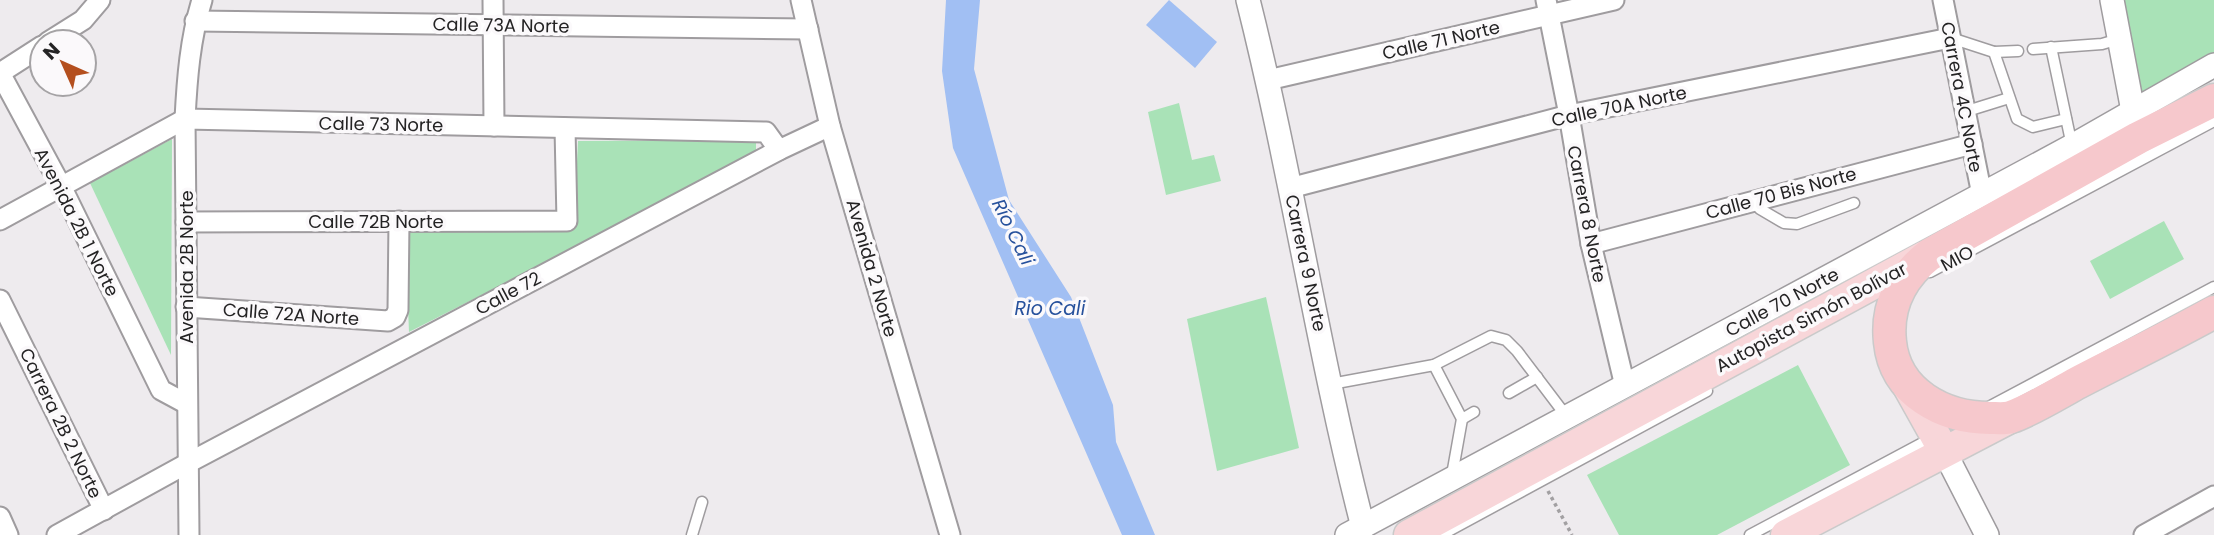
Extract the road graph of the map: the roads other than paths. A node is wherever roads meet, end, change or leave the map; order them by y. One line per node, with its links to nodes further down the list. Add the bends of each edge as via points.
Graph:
1 (100, 0): 12 (street)
2 (202, 0): 10 (street, Avenida 2B Norte)
3 (493, 0): 11 (street)
4 (801, 0): 13 (street, Avenida 2 Norte)
5 (1248, 0): 23 (street, Carrera 9 Norte)
6 (1614, 0): 9 (street, Calle 71 Norte)
7 (1943, 0): 14 (street, Carrera 4C Norte)
8 (2112, 0): 15 (street)
9 (1548, 7): 23 (street, Calle 71 Norte); 27 (street, Carrera 8 Norte)
10 (195, 21): 11 (street, Calle 73A Norte); 28 (street, Avenida 2B Norte)
11 (492, 24): 13 (street, Calle 73A Norte); 32 (street)
12 (70, 28)
13 (808, 29): 33 (street, Avenida 2 Norte)
14 (1951, 38): 19 (lane); 26 (street, Carrera 4C Norte); 27 (street, Calle 70A Norte)
15 (2119, 39): 16 (lane); 31 (street)
16 (2051, 47): 17 (lane); 29 (lane)
17 (2033, 49)
18 (2018, 51): 19 (lane)
19 (1994, 52): 24 (lane)
20 (28, 55): 22 (street, Avenida 2B 1 Norte)
21 (2214, 65): 31 (street, Calle 70 Norte)
22 (0, 73): 38 (street, Avenida 2B 1 Norte)
23 (1268, 80): 39 (street, Carrera 9 Norte)
24 (2009, 98): 26 (lane); 29 (lane, via 2017,118 2027,126)
25 (2214, 100): 31 (highway, Autopista Simón Bolívar)
26 (1964, 112): 35 (street, Carrera 4C Norte)
27 (1569, 115): 39 (street, Calle 70A Norte); 46 (street, Carrera 8 Norte)
28 (185, 119): 32 (street, Calle 73 Norte); 38 (street, Calle 73 Norte); 45 (street, Avenida 2B Norte)
29 (2066, 119): 36 (lane)
30 (2214, 121): 48 (lane, MIO)
31 (2136, 124): 36 (street, Calle 70 Norte); 47 (highway, Autopista Simón Bolívar)
32 (494, 126): 34 (street, Calle 73 Norte)
33 (830, 126): 37 (street, Calle 72); 75 (street, Avenida 2 Norte)
34 (565, 128): 37 (street, Calle 73 Norte, via 766,132); 44 (street, Calle 72B Norte, via 566,220)
35 (1972, 144): 40 (street, Carrera 4C Norte); 41 (street, Calle 70 Bis Norte)
36 (2072, 146): 40 (street, Calle 70 Norte)
37 (779, 150): 64 (street, Calle 72)
38 (61, 186): 43 (street, Calle 73 Norte); 58 (street, Avenida 2B 1 Norte, via 161,390)
39 (1290, 188): 55 (street, Carrera 9 Norte)
40 (1982, 195): 56 (street, Calle 70 Norte)
41 (1752, 200): 42 (lane, via 1784,223 1797,225); 46 (street, Calle 70 Bis Norte)
42 (1854, 203)
43 (0, 220)
44 (399, 221): 45 (street, Calle 72B Norte); 50 (street, Calle 72A Norte, via 398,310 388,321)
45 (186, 222): 50 (street, Avenida 2B Norte)
46 (1591, 244): 56 (street, Carrera 8 Norte)
47 (1929, 255): 48 (highway); 76 (main road, Autopista Simón Bolívar)
48 (1892, 291): 63 (highway, via 1889,334 1893,356 1902,377 1917,393 1947,412)
49 (0, 300): 68 (street, Carrera 2B 2 Norte)
50 (186, 307): 58 (street, Avenida 2B Norte)
51 (2212, 311): 61 (highway); 63 (lane)
52 (1434, 365): 53 (lane, via 1491,336 1506,340); 55 (lane); 62 (lane)
53 (1537, 377): 57 (lane); 60 (lane)
54 (1722, 383): 77 (lane)
55 (1331, 384): 70 (street, Carrera 9 Norte)
56 (1625, 386): 60 (street, Calle 70 Norte)
57 (1509, 393)
58 (187, 404): 64 (street, Avenida 2B Norte)
59 (1474, 412): 62 (lane)
60 (1567, 417): 65 (street, Calle 70 Norte)
61 (2010, 418): 63 (highway); 63 (main road)
62 (1462, 419): 65 (lane)
63 (1951, 432): 78 (lane); 79 (main road); 80 (street)
64 (188, 463): 68 (street, Calle 72); 73 (street, Avenida 2B Norte)
65 (1451, 479): 70 (street, Calle 70 Norte)
66 (2214, 496): 81 (street)
67 (702, 502): 74 (lane)
68 (104, 510): 72 (street, Calle 72)
69 (0, 517): 71 (street)
70 (1355, 531)
71 (8, 535)
72 (57, 535)
73 (189, 535)
74 (692, 535)
75 (950, 535)
76 (1409, 535)
77 (1441, 535)
78 (1750, 535)
79 (1786, 535)
80 (1987, 535)
81 (2144, 535)

